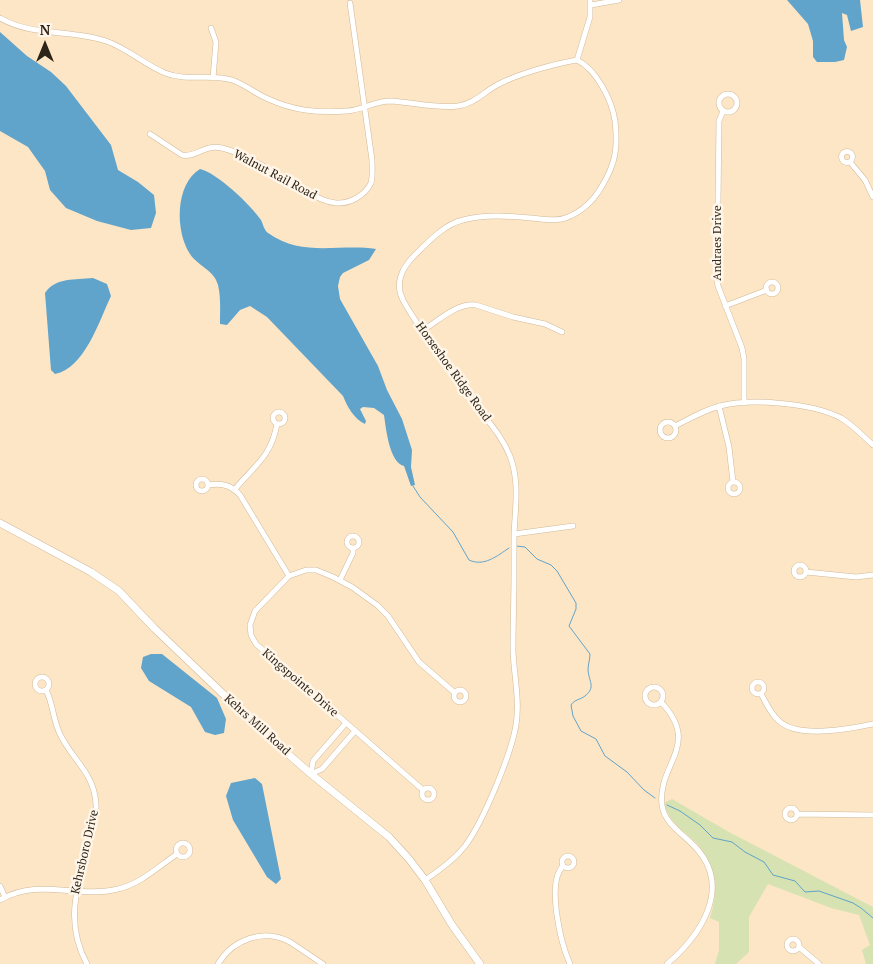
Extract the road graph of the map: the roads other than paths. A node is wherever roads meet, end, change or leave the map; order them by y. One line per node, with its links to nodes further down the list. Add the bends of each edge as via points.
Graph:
1 (619, 0): 2 (street)
2 (590, 2): 6 (street, via 590,17)
3 (350, 3): 8 (street, Walnut Rail Road)
4 (0, 18): 7 (street, via 25,29 105,40 167,74)
5 (211, 28): 7 (street, via 216,42)
6 (577, 60): 8 (street, via 498,84 460,106 388,101); 15 (street, Horseshoe Ridge Road, via 594,74 614,114 616,155 610,173 596,196 585,207 565,218 485,217 460,220 444,229 410,259 401,275 403,300)
7 (213, 78): 8 (street, via 233,80 265,98 301,110)
8 (364, 109): 10 (street, Walnut Rail Road, via 372,160 371,183 353,200 345,202 320,199 231,151 206,148 188,156 182,155)
9 (723, 111): 14 (street, Andraes Drive, via 719,121 717,280)
10 (150, 134)
11 (850, 162): 12 (street, via 865,180)
12 (873, 197)
13 (767, 290): 14 (street)
14 (725, 306): 17 (street, Andraes Drive, via 742,348)
15 (422, 332): 16 (street, via 470,304 545,324); 27 (street, Horseshoe Ridge Road, via 498,431 510,457 517,492)
16 (562, 332)
17 (744, 403): 18 (street); 21 (street, via 782,403 824,412 848,422)
18 (718, 406): 20 (street); 22 (street, via 729,447)
19 (277, 424): 24 (street, via 268,452)
20 (675, 426)
21 (873, 445)
22 (733, 482)
23 (208, 485): 24 (street, via 224,484)
24 (235, 489): 31 (street)
25 (0, 523): 40 (main road, Kehrs Mill Road, via 91,572 119,591 210,683)
26 (572, 526): 27 (street)
27 (514, 534): 46 (street, Horseshoe Ridge Road, via 516,726 507,756 477,826 458,853)
28 (353, 548): 32 (street)
29 (806, 572): 30 (street, via 856,577)
30 (873, 574)
31 (289, 576): 32 (street, via 316,570); 37 (street, Kingspointe Drive, via 253,615 251,635 262,650)
32 (340, 580): 34 (street, via 378,605 418,662)
33 (46, 690): 48 (street, Kehrsboro Drive, via 60,735 94,788 96,814)
34 (455, 693)
35 (761, 694): 38 (street, via 778,720 793,729 835,730)
36 (661, 702): 56 (street, via 675,720 678,738 676,754 663,787 663,813 698,851 709,869 712,888 705,918)
37 (346, 723): 39 (street, Kingspointe Drive); 40 (street, Kingspointe Drive, via 313,761)
38 (873, 724)
39 (356, 731): 40 (street, via 322,769); 41 (street, Kingspointe Drive)
40 (311, 774): 46 (main road, Kehrs Mill Road, via 389,837)
41 (423, 790)
42 (797, 814): 43 (street)
43 (873, 815)
44 (177, 854): 48 (street, via 128,886 111,890)
45 (564, 866): 55 (street, via 558,877 556,907 560,934)
46 (425, 880): 54 (main road, Kehrs Mill Road)
47 (0, 886): 49 (street)
48 (77, 890): 49 (street, via 38,888); 51 (street, Kehrsboro Drive, via 74,931)
49 (2, 899)
50 (799, 948): 57 (street)
51 (86, 964)
52 (218, 964): 53 (street, via 240,942 268,936 289,942)
53 (323, 964)
54 (480, 964)
55 (570, 964)
56 (667, 964)
57 (819, 964)

